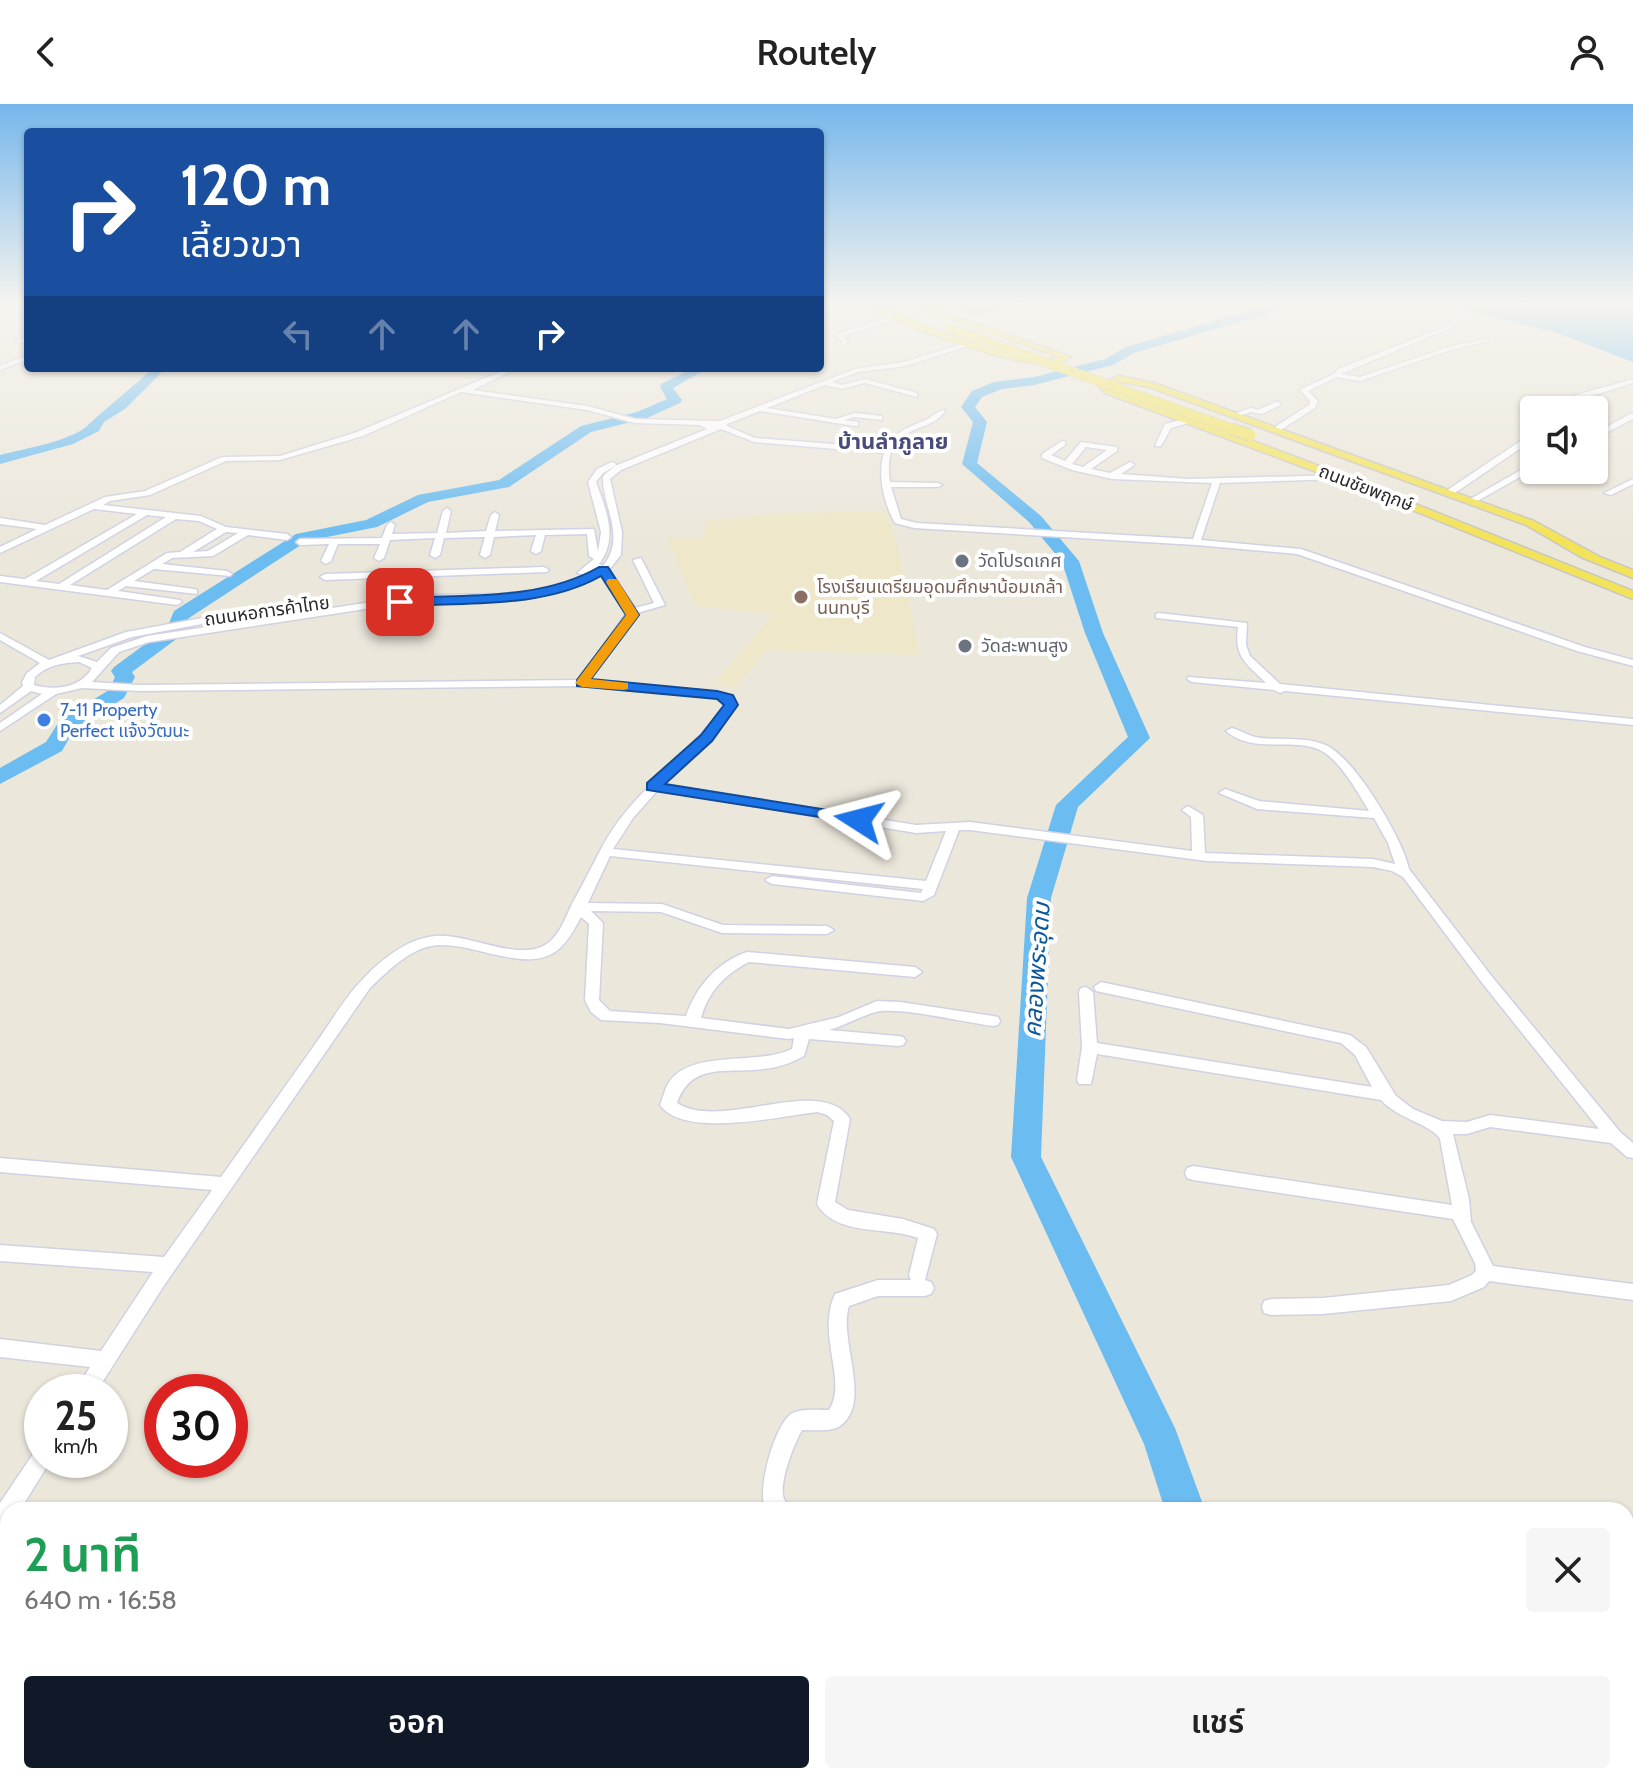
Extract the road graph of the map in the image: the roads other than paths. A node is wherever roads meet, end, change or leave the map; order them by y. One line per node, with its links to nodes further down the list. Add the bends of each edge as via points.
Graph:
1 (484, 382): 12 (street)
2 (808, 382): 26 (street)
3 (821, 382): 16 (street, via 799,390 807,394)
4 (823, 382): 5 (street, via 842,387)
5 (860, 382)
6 (870, 382): 13 (street)
7 (1109, 382): 23 (main road, ถนนชัยพฤกษ์, via 1102,385 1114,394)
8 (1113, 382): 29 (main road, ถนนชัยพฤกษ์, bridge)
9 (1144, 382): 20 (main road, ถนนชัยพฤกษ์)
10 (1320, 382): 27 (street, via 1303,390 1314,401 1312,406)
11 (1628, 382): 14 (street)
12 (466, 391): 17 (street); 47 (street, via 360,434 280,458 225,459 152,491)
13 (914, 395)
14 (1582, 396)
15 (1278, 403): 20 (street)
16 (761, 408): 24 (street); 26 (street)
17 (595, 409): 19 (street); 26 (street, via 635,421)
18 (942, 412): 33 (street, via 900,434)
19 (581, 414)
20 (1235, 415): 27 (main road, ถนนชัยพฤกษ์)
21 (1633, 416): 28 (street)
22 (879, 418): 24 (street, via 850,415)
23 (1189, 420): 31 (street, via 1168,426); 39 (main road, ถนนชัยพฤกษ์)
24 (837, 422): 25 (street)
25 (855, 424)
26 (713, 425): 33 (street, via 754,440); 56 (street, via 609,466 594,477); 78 (street, via 606,478 618,532 616,555)
27 (1276, 429): 44 (main road, ถนนชัยพฤกษ์)
28 (1608, 429)
29 (1256, 433): 75 (main road, ถนนชัยพฤกษ์); 82 (main road, ถนนชัยพฤกษ์)
30 (1062, 443): 34 (street, via 1045,454)
31 (1158, 444)
32 (1520, 445): 44 (street)
33 (889, 451): 42 (street, via 884,467)
34 (1068, 463): 36 (street); 36 (street, via 1084,444 1114,449)
35 (1130, 464): 38 (street)
36 (1085, 469): 38 (street)
37 (1520, 474): 46 (street)
38 (1112, 477): 40 (street)
39 (1339, 477): 40 (street); 91 (main road, ถนนชัยพฤกษ์)
40 (1217, 480): 68 (street)
41 (1633, 481): 45 (street)
42 (889, 484): 43 (street); 68 (street, via 892,513 898,521 917,526)
43 (938, 485)
44 (1449, 493): 46 (main road, ถนนชัยพฤกษ์)
45 (1608, 493)
46 (1471, 501): 75 (main road, ถนนชัยพฤกษ์, via 1530,523)
47 (94, 506): 49 (street); 54 (street)
48 (447, 511): 61 (street)
49 (147, 512): 50 (street); 86 (street)
50 (176, 515): 55 (street); 88 (street)
51 (495, 515): 60 (street)
52 (0, 521): 54 (street)
53 (391, 525): 63 (street)
54 (46, 528): 65 (street)
55 (224, 529): 59 (street); 71 (street)
56 (605, 530): 57 (street); 78 (street)
57 (591, 531): 58 (street); 78 (street)
58 (541, 532): 60 (street); 70 (street)
59 (245, 533): 62 (street); 71 (street, via 210,554)
60 (491, 533): 61 (street); 73 (street)
61 (438, 535): 63 (street); 72 (street)
62 (287, 537)
63 (388, 539): 67 (street); 74 (street)
64 (0, 540): 65 (street)
65 (16, 542): 69 (street)
66 (300, 542): 67 (street)
67 (335, 542): 77 (street)
68 (1196, 542): 99 (street, via 1298,551)
69 (0, 550)
70 (536, 551)
71 (183, 554): 79 (street, via 170,555)
72 (435, 555)
73 (485, 555)
74 (379, 558)
75 (1596, 559): 82 (main road, ถนนชัยพฤกษ์)
76 (638, 560): 94 (street, via 660,605)
77 (326, 561)
78 (599, 564): 92 (street, ถนนหอการค้าไทย, via 583,581 539,594); 94 (street)
79 (154, 566): 81 (street); 87 (street)
80 (544, 570): 83 (street)
81 (227, 574)
82 (1632, 574)
83 (400, 576): 84 (street); 92 (street)
84 (325, 577)
85 (0, 579): 86 (street)
86 (27, 582): 88 (street)
87 (125, 583): 89 (street); 90 (street)
88 (62, 586): 89 (street)
89 (110, 592): 93 (street)
90 (194, 592)
91 (1633, 595)
92 (400, 597): 96 (street, ถนนหอการค้าไทย)
93 (177, 602)
94 (633, 611): 102 (street)
95 (1159, 616): 105 (street, via 1244,626 1245,657)
96 (146, 634): 98 (street, ถนนหอการค้าไทย, via 92,644); 100 (street, ถนนหอการค้าไทย, via 115,650)
97 (0, 636): 98 (street)
98 (55, 662): 100 (street, via 89,660); 104 (street, via 28,678)
99 (1633, 663)
100 (98, 667): 103 (street, ถนนหอการค้าไทย)
101 (1192, 679): 105 (street)
102 (582, 683): 103 (street); 111 (street, via 728,698 731,705 706,738)
103 (79, 685): 106 (street)
104 (29, 687): 106 (street); 107 (street)
105 (1280, 690): 108 (street)
106 (54, 691): 109 (street)
107 (0, 710)
108 (1633, 722)
109 (0, 728)
110 (1232, 731): 114 (street, via 1251,739 1321,745 1341,762)
111 (653, 786): 115 (street, via 916,829); 116 (street, via 632,807)
112 (1225, 793): 114 (street, via 1257,805)
113 (1188, 810): 117 (street, via 1197,815)
114 (1378, 815): 118 (street, via 1400,854)
115 (954, 828): 117 (street, via 1011,830); 120 (street)
116 (605, 852): 120 (street); 121 (street)
117 (1199, 856): 118 (street, via 1373,863)
118 (1403, 871): 132 (street)
119 (772, 880): 120 (street, via 923,897)
120 (930, 886)
121 (576, 910): 122 (street, via 662,908 722,929); 125 (street, via 596,923 592,1000 601,1014); 136 (street, via 567,934 552,949 529,957 450,941 421,943 398,956 365,985)
122 (827, 930)
123 (915, 972): 125 (street, via 747,957 730,965 700,994)
124 (993, 1021): 126 (street, via 877,1006)
125 (692, 1022): 126 (street)
126 (803, 1033): 127 (street); 148 (street, via 799,1052 776,1064 701,1065 689,1071 677,1082 668,1105 681,1115 701,1118 817,1106 833,1111 842,1119 829,1210 844,1217 908,1225 928,1234 921,1281 842,1300 836,1318 844,1385 840,1413 834,1419 797,1421 788,1432)
127 (898, 1041)
128 (1090, 1047): 129 (street); 130 (street); 130 (street, via 1094,990 1345,1039 1366,1056)
129 (1085, 1080)
130 (1386, 1095): 131 (street, via 1409,1114)
131 (1441, 1127): 132 (street, via 1467,1128 1490,1121); 137 (street, via 1448,1139)
132 (1615, 1137): 133 (street)
133 (1633, 1152)
134 (0, 1165): 136 (street)
135 (1193, 1173): 137 (street)
136 (225, 1184): 139 (street)
137 (1460, 1213): 140 (street)
138 (0, 1253): 139 (street)
139 (168, 1265): 144 (street)
140 (1485, 1273): 141 (street); 142 (street, via 1451,1293)
141 (1633, 1292)
142 (1271, 1307)
143 (0, 1348): 144 (street)
144 (106, 1360): 145 (street)
145 (97, 1374)
146 (29, 1478): 147 (street)
147 (13, 1502)
148 (773, 1502)

